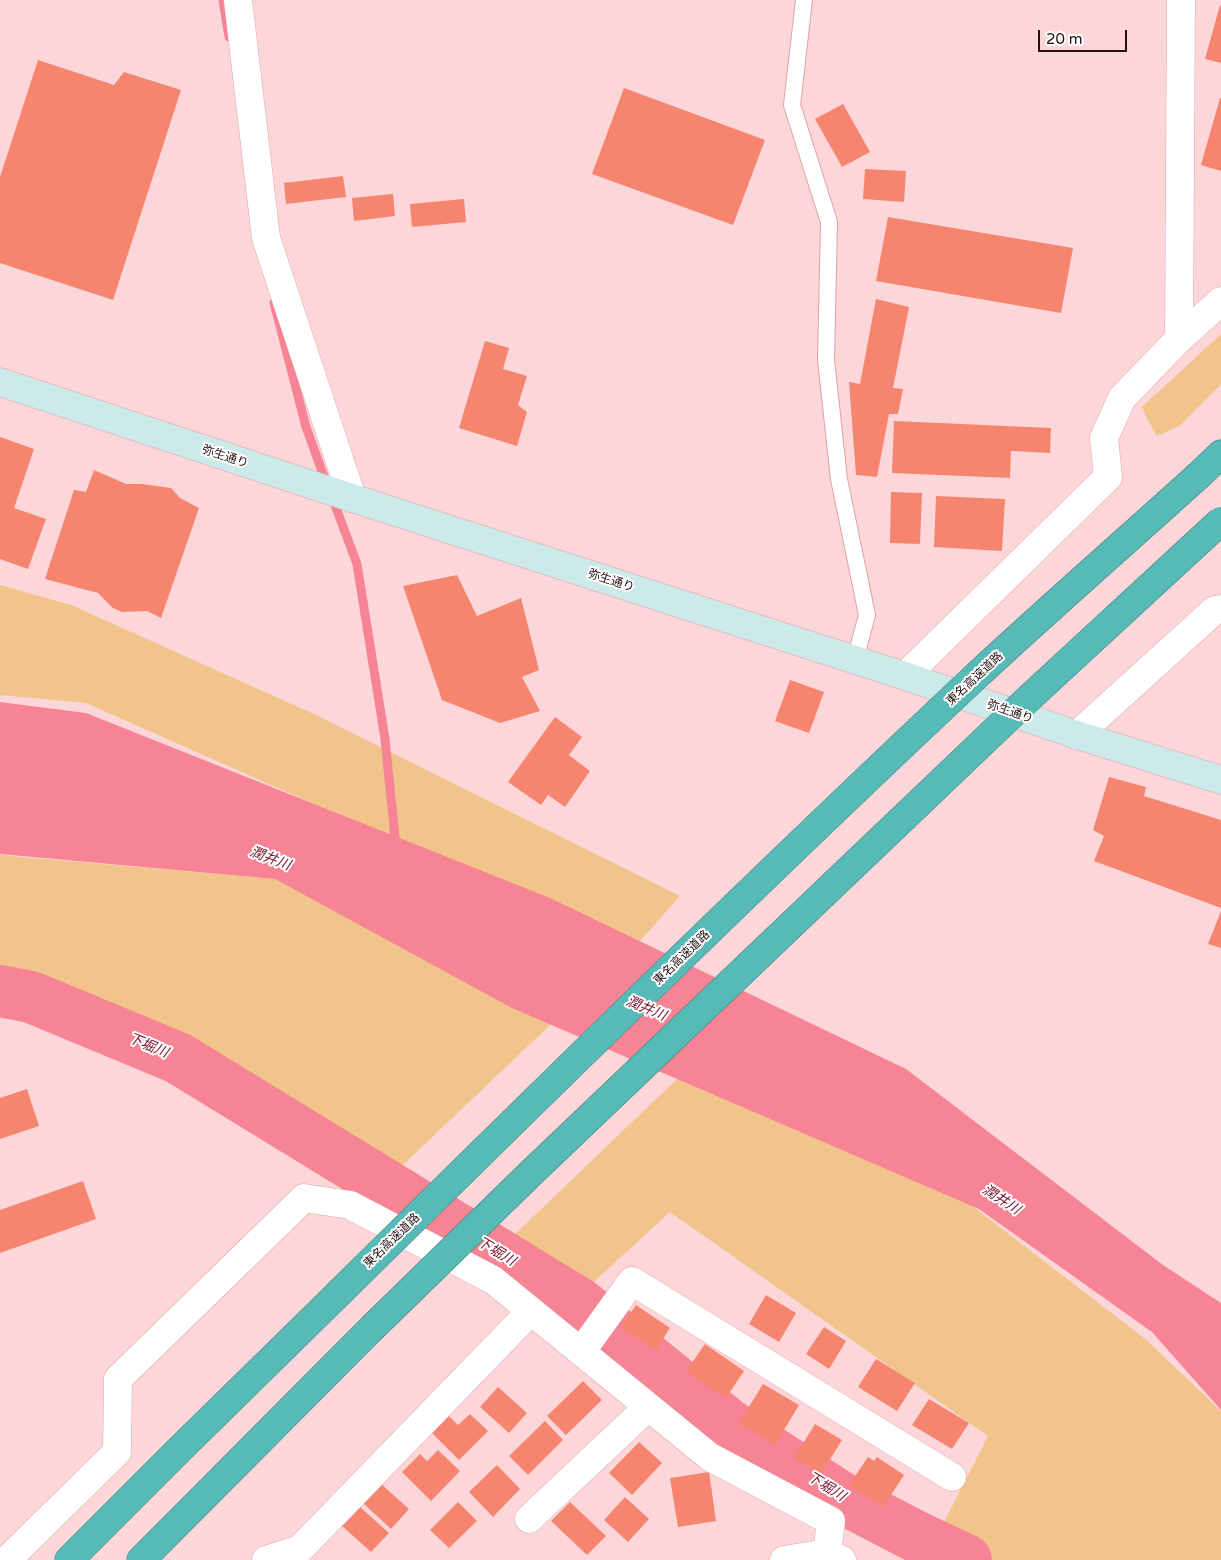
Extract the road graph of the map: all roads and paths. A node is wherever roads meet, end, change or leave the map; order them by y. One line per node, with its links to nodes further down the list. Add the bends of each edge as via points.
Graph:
1 (238, 0): 8 (street, via 266,238)
2 (804, 0): 11 (lane, via 792,105 829,222 826,360 839,479 868,615)
3 (1181, 0): 5 (street)
4 (1221, 301): 5 (street)
5 (1179, 339): 12 (street, via 1122,398 1104,438 1108,478)
6 (0, 382): 8 (street, 弥生通り)
7 (1221, 454): 22 (highway, 東名高速道路, bridge, via 982,671 671,968)
8 (352, 498): 11 (street, 弥生通り)
9 (1221, 521): 23 (highway, bridge, via 1027,700 537,1167)
10 (1221, 609): 13 (street, via 1215,610)
11 (855, 660): 12 (street, 弥生通り)
12 (905, 676): 13 (street, 弥生通り)
13 (1077, 735): 14 (street, 弥生通り)
14 (1221, 780)
15 (531, 1311): 16 (street); 21 (street, via 493,1280 350,1205 304,1198 118,1379 117,1452); 24 (street, via 300,1549)
16 (585, 1346): 17 (street); 18 (street, via 632,1281)
17 (648, 1407): 19 (street); 20 (street, via 710,1458 831,1521)
18 (952, 1477)
19 (529, 1519)
20 (834, 1556): 25 (street)
21 (7, 1560)
22 (69, 1560)
23 (142, 1560)
24 (266, 1560)
25 (784, 1560)

